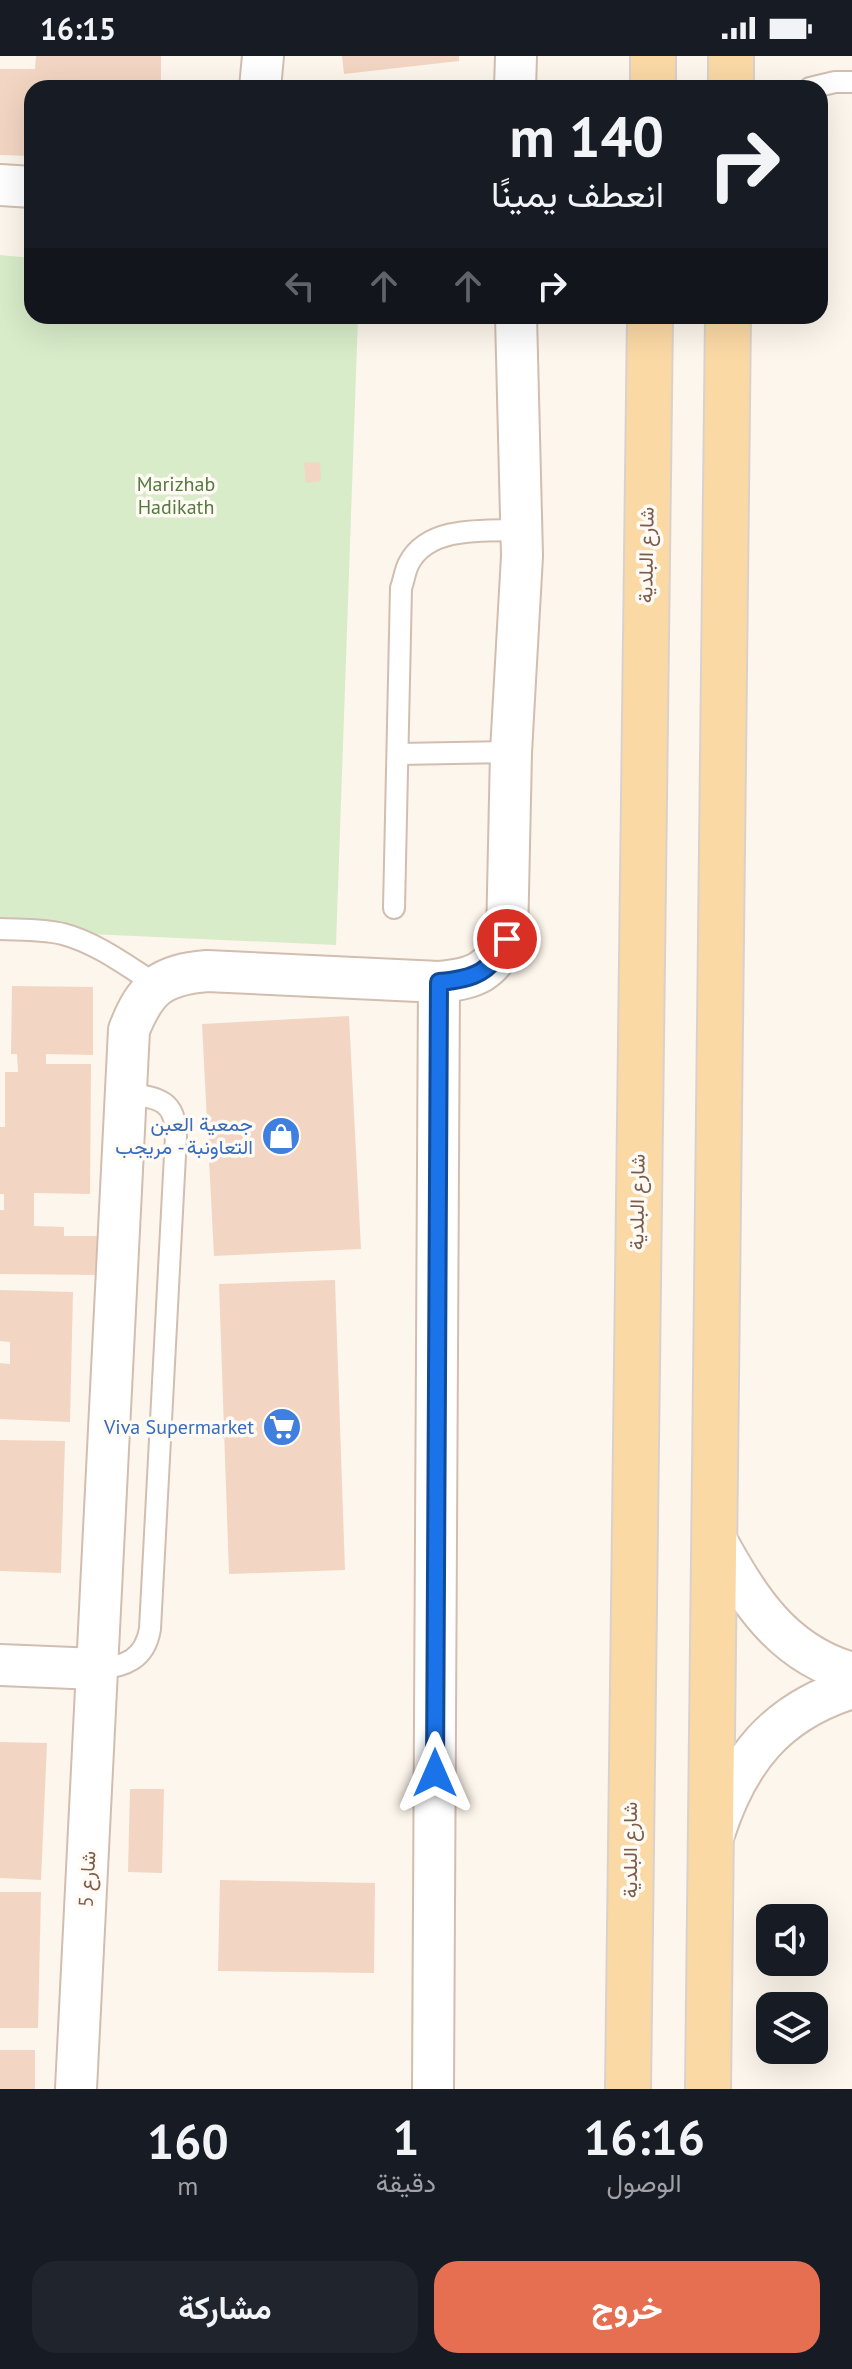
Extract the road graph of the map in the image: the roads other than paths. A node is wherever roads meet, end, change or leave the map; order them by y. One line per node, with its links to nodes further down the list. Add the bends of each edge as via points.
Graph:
1 (263, 56): 5 (street)
2 (516, 56): 6 (street)
3 (653, 56): 7 (main road)
4 (731, 56): 8 (main road)
5 (261, 80)
6 (515, 80)
7 (653, 80)
8 (731, 80)
9 (852, 82): 10 (lane)
10 (828, 84)
11 (0, 185): 12 (street)
12 (24, 186)
13 (516, 324): 16 (street)
14 (650, 324): 31 (main road, شارع البلدية)
15 (728, 324): 23 (main road)
16 (521, 530): 17 (street); 18 (lane, via 450,534 424,545 409,562 401,588)
17 (511, 752): 18 (lane); 21 (street, via 507,939 499,957 484,971)
18 (398, 754): 19 (lane)
19 (394, 908)
20 (0, 929): 22 (lane, via 77,938)
21 (439, 982): 22 (street, via 207,971 180,973); 30 (street)
22 (157, 985): 25 (street, شارع 5, via 139,1005 129,1030)
23 (715, 1538): 26 (street, via 758,1611 783,1636); 28 (main road)
24 (0, 1665): 25 (street)
25 (97, 1669): 29 (street, شارع 5)
26 (852, 1673)
27 (852, 1688): 28 (street, via 806,1707 751,1754 726,1797)
28 (711, 1842): 32 (main road)
29 (76, 2089)
30 (433, 2089)
31 (628, 2089)
32 (708, 2089)

